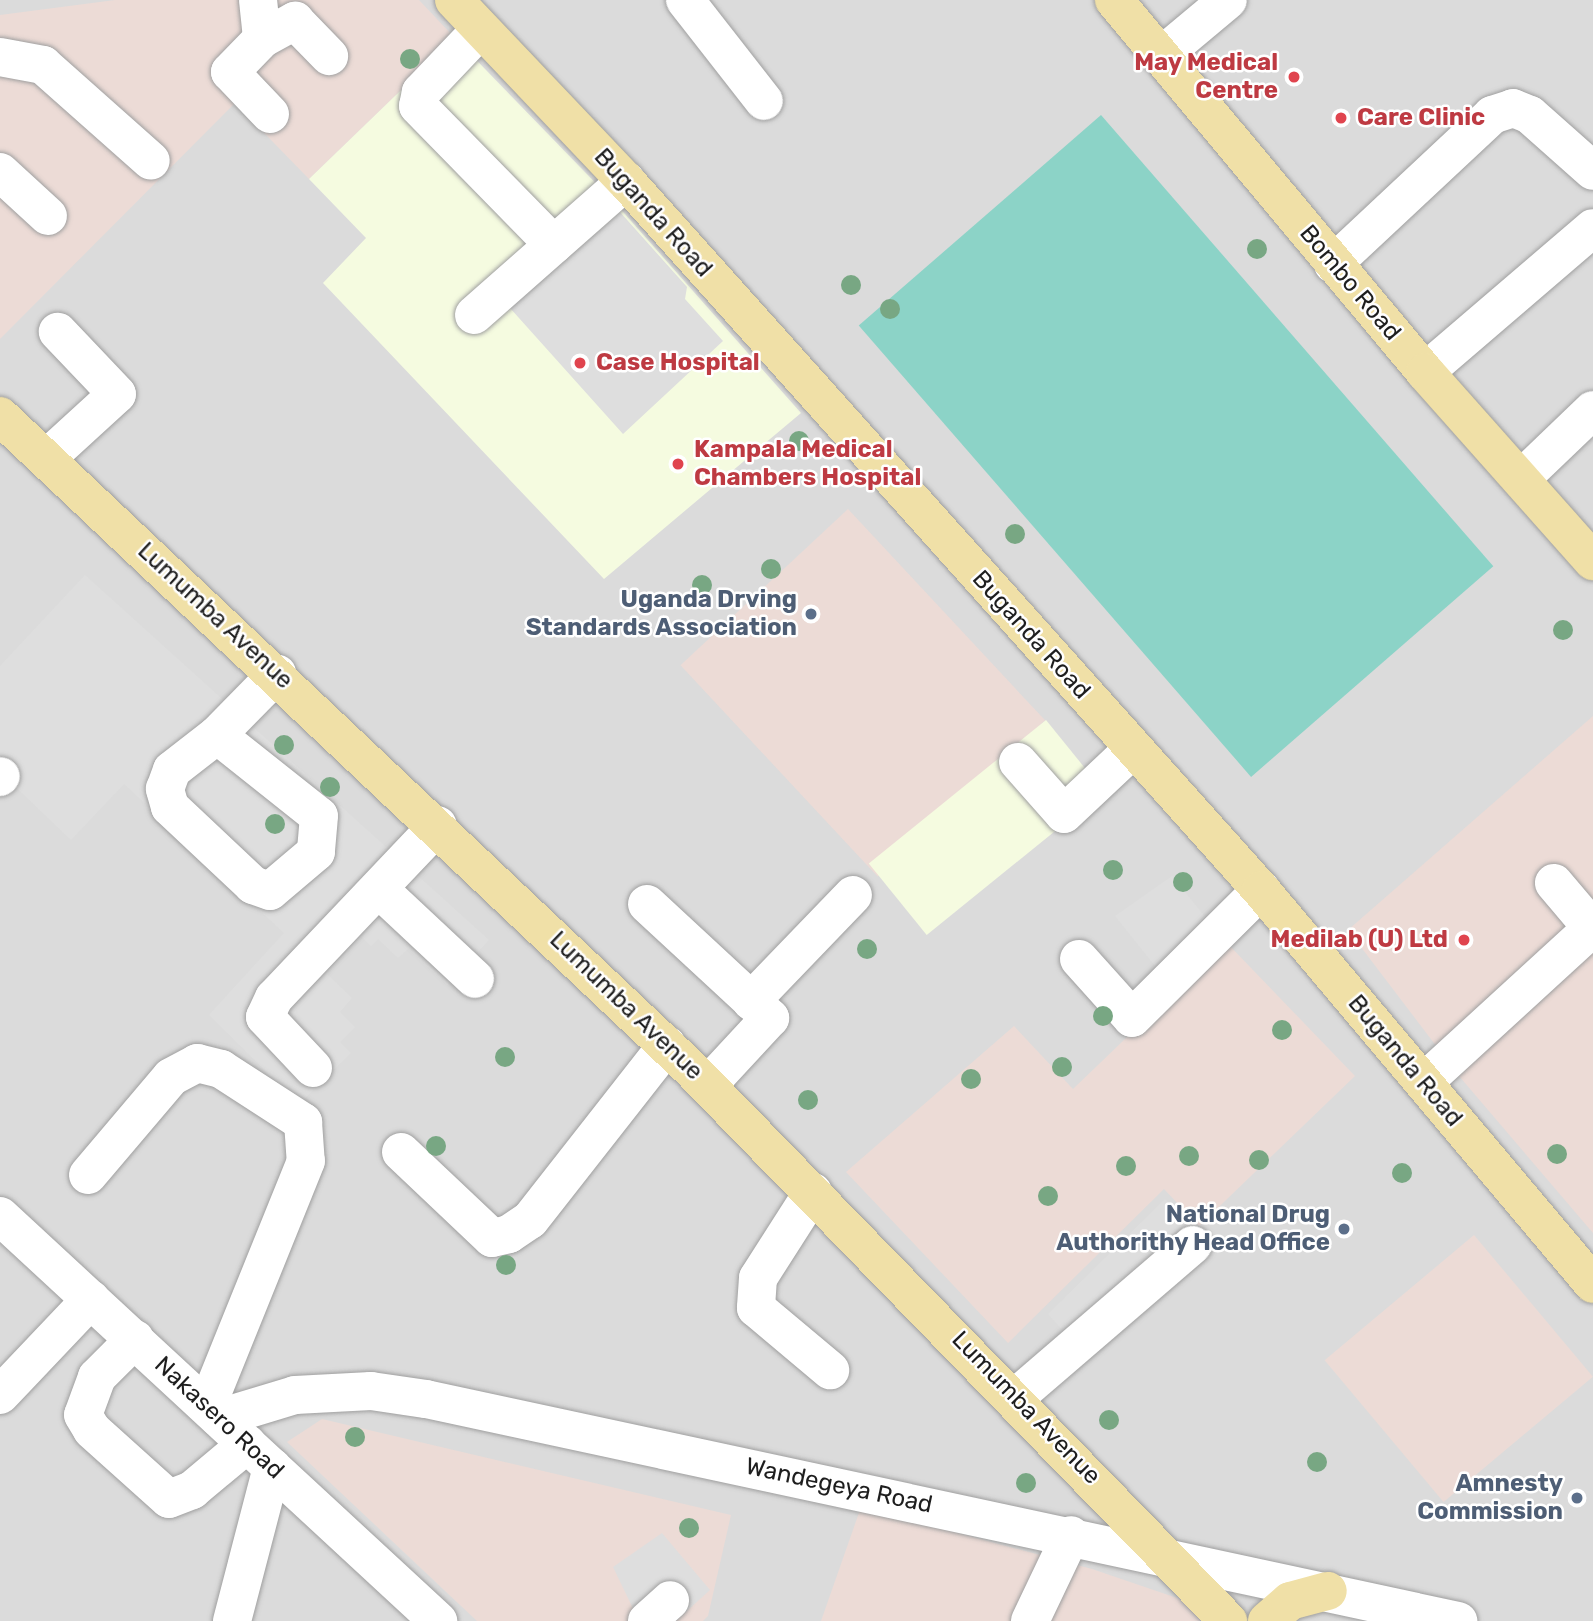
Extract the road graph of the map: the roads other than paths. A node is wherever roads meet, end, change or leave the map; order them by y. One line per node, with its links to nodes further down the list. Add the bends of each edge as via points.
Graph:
1 (258, 0): 7 (street)
2 (454, 0): 6 (main road, Buganda Road)
3 (685, 0): 11 (street)
4 (1114, 0): 9 (main road, Bombo Road)
5 (1228, 0): 9 (street)
6 (484, 24): 16 (main road, Buganda Road); 19 (street, via 421,92 418,106)
7 (262, 39): 8 (street, via 295,21); 12 (street, via 230,72)
8 (329, 56)
9 (1161, 56): 20 (main road, Bombo Road)
10 (0, 57): 13 (street, via 43,65)
11 (764, 101)
12 (270, 114)
13 (151, 162)
14 (1593, 171): 20 (street, via 1530,115 1514,108 1492,115)
15 (0, 172): 17 (street)
16 (626, 181): 19 (street); 31 (main road, Buganda Road)
17 (48, 216)
18 (1593, 228): 23 (street)
19 (554, 245): 21 (street)
20 (1333, 264): 23 (main road, Bombo Road)
21 (474, 315)
22 (58, 332): 26 (street, via 117,394)
23 (1425, 372): 27 (main road, Bombo Road)
24 (1593, 410): 27 (street)
25 (0, 416): 26 (main road, Lumumba Avenue)
26 (46, 459): 29 (main road, Lumumba Avenue)
27 (1522, 478): 28 (main road, Bombo Road)
28 (1593, 561)
29 (277, 674): 30 (street); 33 (main road, Lumumba Avenue)
30 (217, 735)
31 (1133, 750): 32 (street, via 1065,814); 36 (main road, Buganda Road)
32 (1018, 762)
33 (439, 825): 35 (street); 42 (main road, Lumumba Avenue)
34 (1554, 883): 44 (street, via 1592,928)
35 (380, 890): 40 (street); 43 (street, via 274,998 265,1017)
36 (1261, 890): 39 (street, via 1132,1018); 44 (main road, Buganda Road)
37 (853, 895): 41 (street)
38 (647, 904): 41 (street)
39 (1079, 959)
40 (475, 979)
41 (751, 1001): 45 (street, via 770,1018)
42 (667, 1045): 45 (main road, Lumumba Avenue); 46 (street, via 530,1220 509,1234 492,1238)
43 (313, 1068)
44 (1424, 1082): 51 (main road, Buganda Road)
45 (708, 1085): 48 (main road, Lumumba Avenue)
46 (401, 1152)
47 (88, 1175): 57 (street, via 171,1077 197,1063 221,1069 303,1122 306,1161)
48 (813, 1192): 54 (street, via 758,1278 756,1308); 56 (main road, Lumumba Avenue)
49 (0, 1216): 52 (street, Nakasero Road)
50 (1193, 1245): 56 (street)
51 (1593, 1284)
52 (91, 1299): 53 (street, Nakasero Road); 55 (street)
53 (135, 1339): 57 (street, Nakasero Road); 58 (street, via 97,1377 83,1415 92,1430 169,1499)
54 (830, 1370)
55 (0, 1395)
56 (1016, 1398): 60 (main road, Lumumba Avenue)
57 (213, 1412): 58 (street, Nakasero Road); 59 (street, Wandegeya Road, via 295,1395 398,1395)
58 (260, 1455): 63 (street); 64 (street, Nakasero Road)
59 (1071, 1535): 60 (street, Wandegeya Road); 65 (street)
60 (1172, 1558): 61 (street, Wandegeya Road); 62 (main road, Lumumba Avenue)
61 (1328, 1591): 66 (main road, via 1290,1601); 67 (street, Wandegeya Road)
62 (1213, 1616)
63 (232, 1621)
64 (438, 1621)
65 (1030, 1621)
66 (1267, 1621)
67 (1458, 1621)

